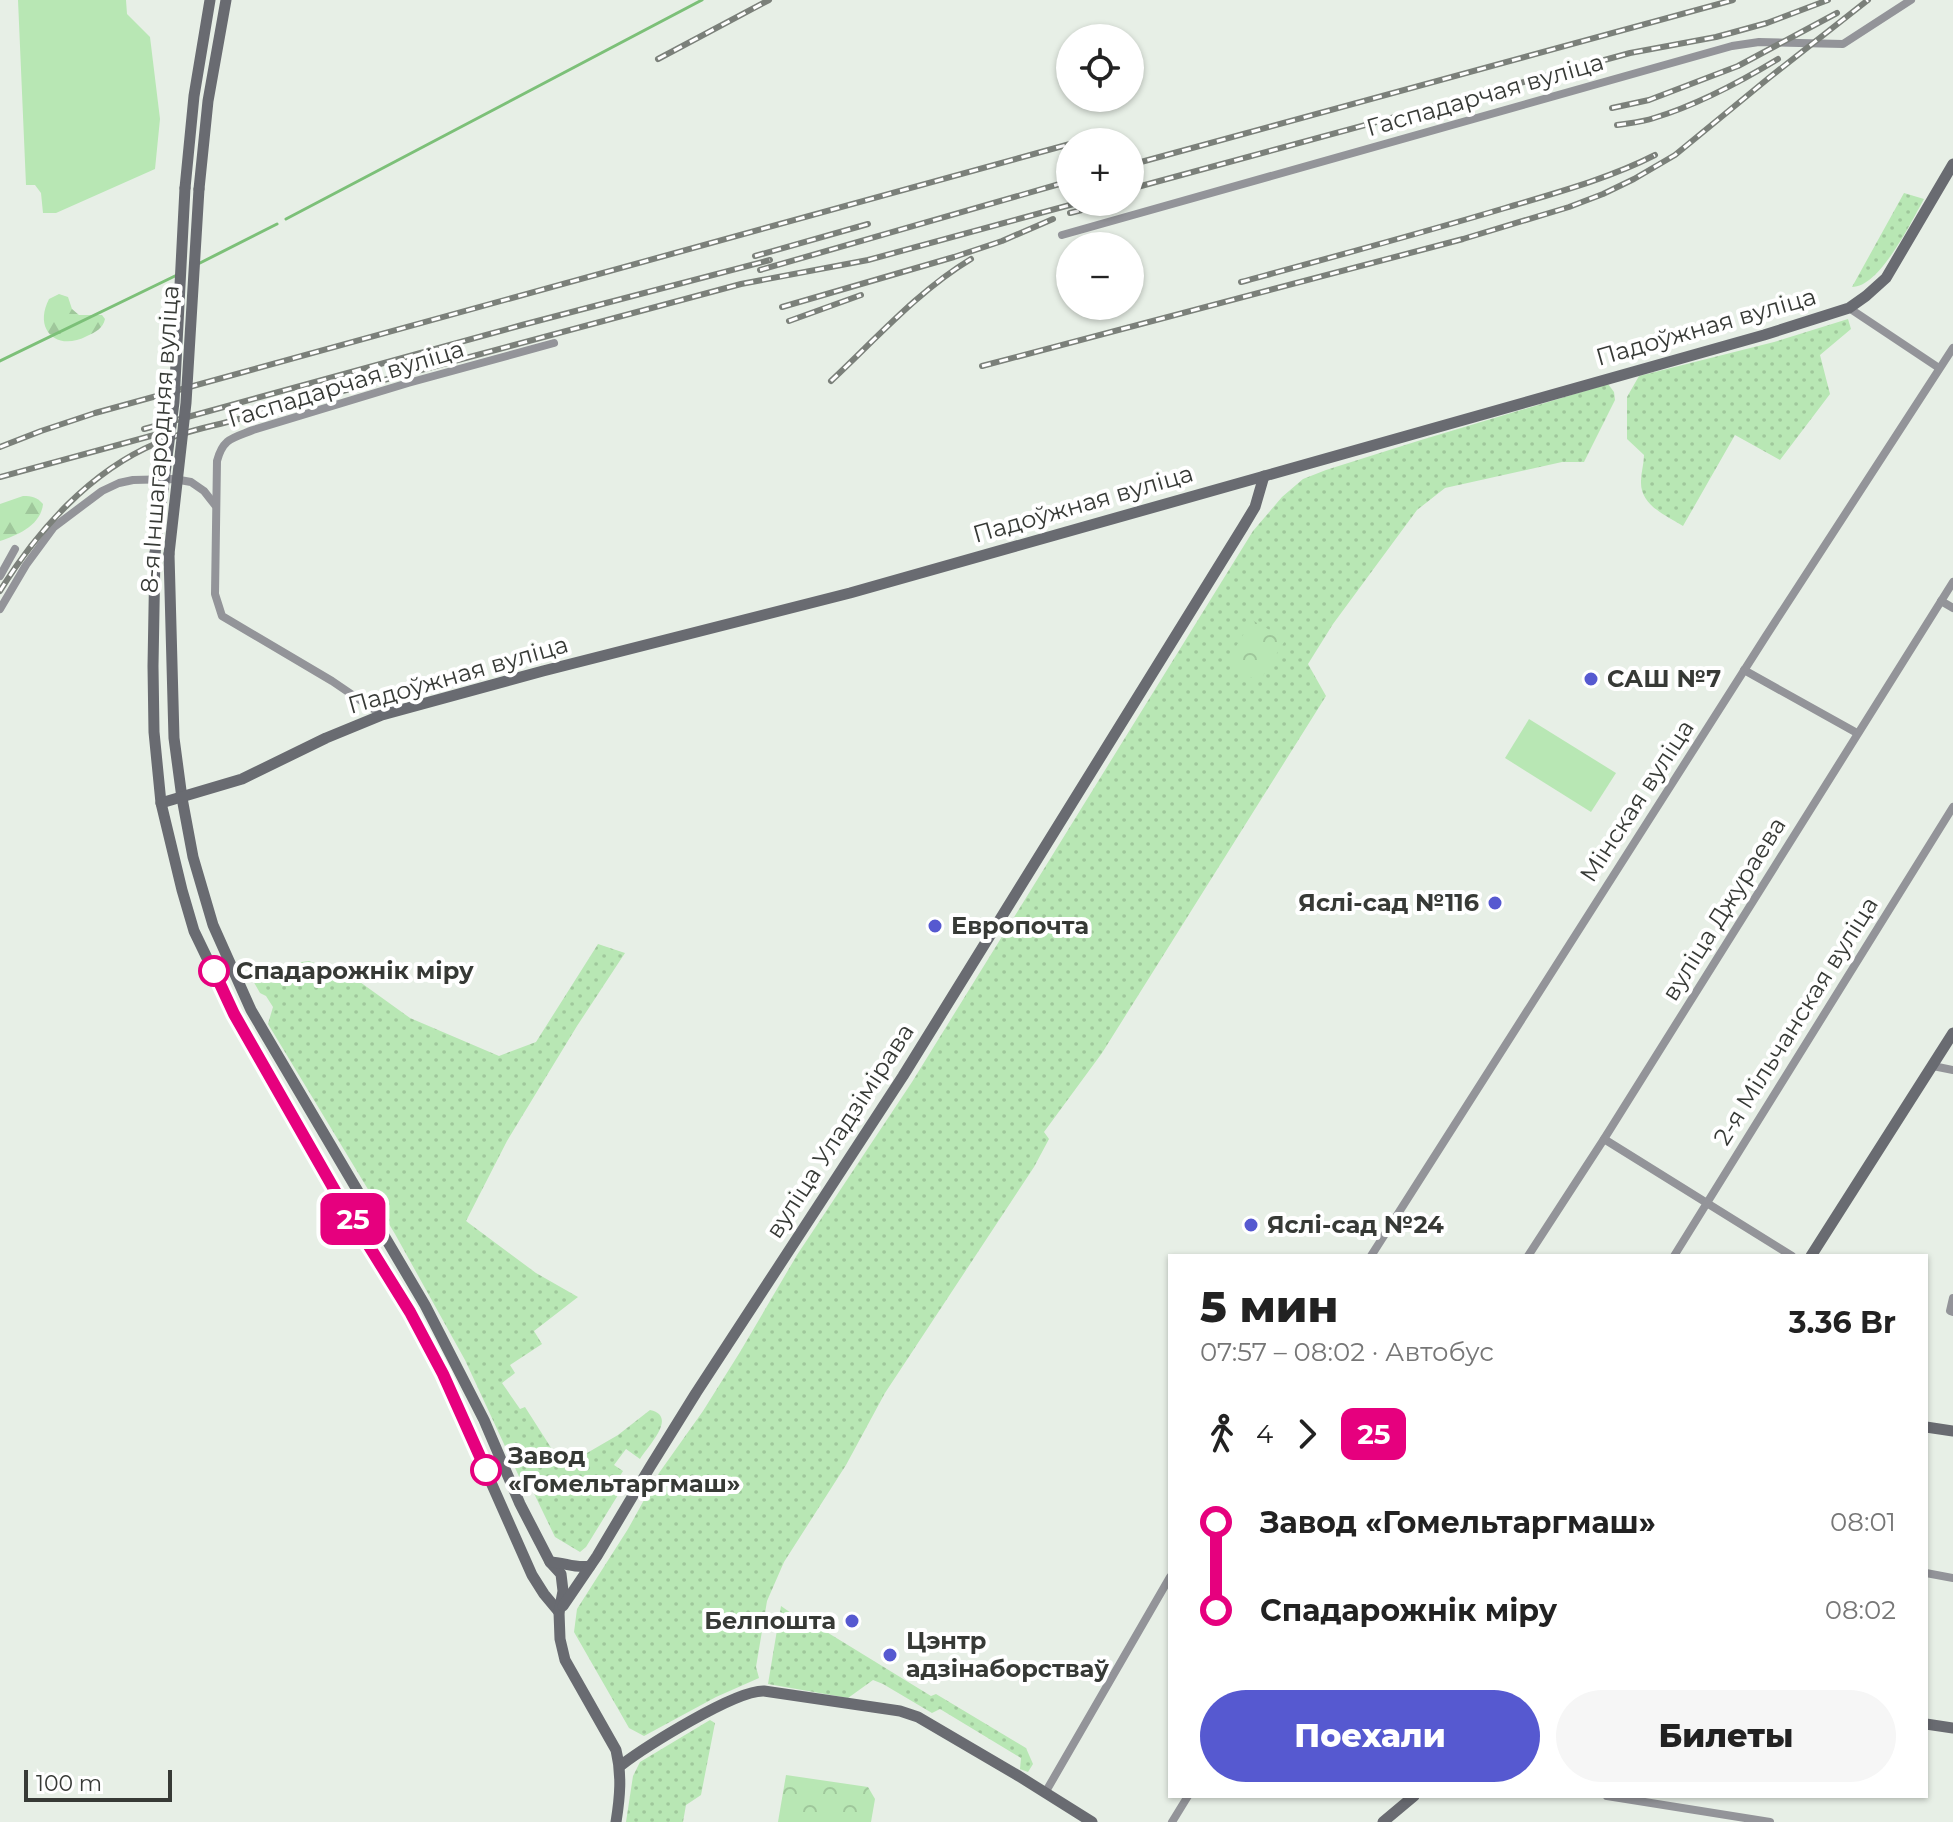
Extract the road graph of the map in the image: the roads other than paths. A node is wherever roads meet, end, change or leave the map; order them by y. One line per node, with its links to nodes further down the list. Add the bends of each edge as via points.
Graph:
1 (210, 0): 5 (main road, 8-я Іншагародняя вуліца)
2 (226, 0): 4 (main road, 8-я Іншагародняя вуліца)
3 (1911, 0): 7 (street, Гаспадарчая вуліца, via 1843,44 1732,46)
4 (221, 27): 5 (main road); 23 (main road, 8-я Іншагародняя вуліца, bridge, via 199,189 186,403 169,554 174,738)
5 (206, 28): 24 (main road, 8-я Іншагародняя вуліца, bridge, via 192,111 174,402 155,553 154,732)
6 (1953, 164): 8 (main road, Падоўжная вуліца, via 1886,278)
7 (1073, 232)
8 (1849, 308): 11 (street); 12 (main road, Падоўжная вуліца)
9 (554, 343): 13 (street, Гаспадарчая вуліца, via 229,439 217,461)
10 (1953, 348): 11 (street, Мінская вуліца)
11 (1939, 368): 20 (street, Мінская вуліца)
12 (1264, 476): 21 (main road, Падоўжная вуліца, via 850,593); 41 (main road, вуліца Уладзімірава, via 1243,527 903,1076)
13 (215, 505): 19 (street, via 191,482 174,479 133,480 102,491 54,527); 21 (street, Гаспадарчая вуліца, via 215,594 222,616)
14 (0, 553): 15 (street, via 15,549)
15 (0, 576)
16 (1953, 582): 17 (street, вуліца Джураева)
17 (1941, 601): 18 (street); 22 (street, вуліца Джураева)
18 (1953, 608)
19 (0, 609)
20 (1744, 670): 22 (street); 31 (street, Мінская вуліца)
21 (382, 715): 23 (main road, Падоўжная вуліца, via 242,779)
22 (1857, 733): 29 (street, вуліца Джураева)
23 (182, 798): 24 (main road, Падоўжная вуліца); 40 (main road, 8-я Іншагародняя вуліца, via 205,901 243,995 425,1305)
24 (161, 803): 45 (main road, 8-я Іншагародняя вуліца, via 194,931 234,1014 410,1312 532,1575)
25 (1953, 807): 30 (street, 2-я Мільчанская вуліца)
26 (1953, 1033): 27 (main road)
27 (1933, 1066): 28 (street); 35 (main road)
28 (1953, 1070)
29 (1604, 1139): 30 (street); 32 (street, вуліца Джураева)
30 (1707, 1202): 33 (street, 2-я Мільчанская вуліца); 34 (street)
31 (1372, 1254)
32 (1529, 1254)
33 (1675, 1254)
34 (1789, 1254)
35 (1812, 1254)
36 (1953, 1298): 37 (street)
37 (1953, 1312)
38 (1928, 1427): 39 (main road)
39 (1953, 1431)
40 (550, 1562): 41 (main road); 45 (main road, 8-я Іншагародняя вуліца, via 561,1574)
41 (590, 1566): 45 (main road, вуліца Уладзімірава)
42 (1928, 1573): 43 (street)
43 (1953, 1578)
44 (1168, 1580): 49 (street)
45 (559, 1612): 48 (main road, via 565,1660 605,1728)
46 (1928, 1724): 47 (main road)
47 (1953, 1728)
48 (620, 1766): 49 (main road, via 722,1704 758,1690 906,1713); 53 (main road)
49 (1045, 1793): 54 (main road)
50 (1187, 1798): 55 (street)
51 (1412, 1798): 56 (main road)
52 (1620, 1798): 57 (street)
53 (616, 1822)
54 (1092, 1822)
55 (1172, 1822)
56 (1383, 1822)
57 (1770, 1822)

